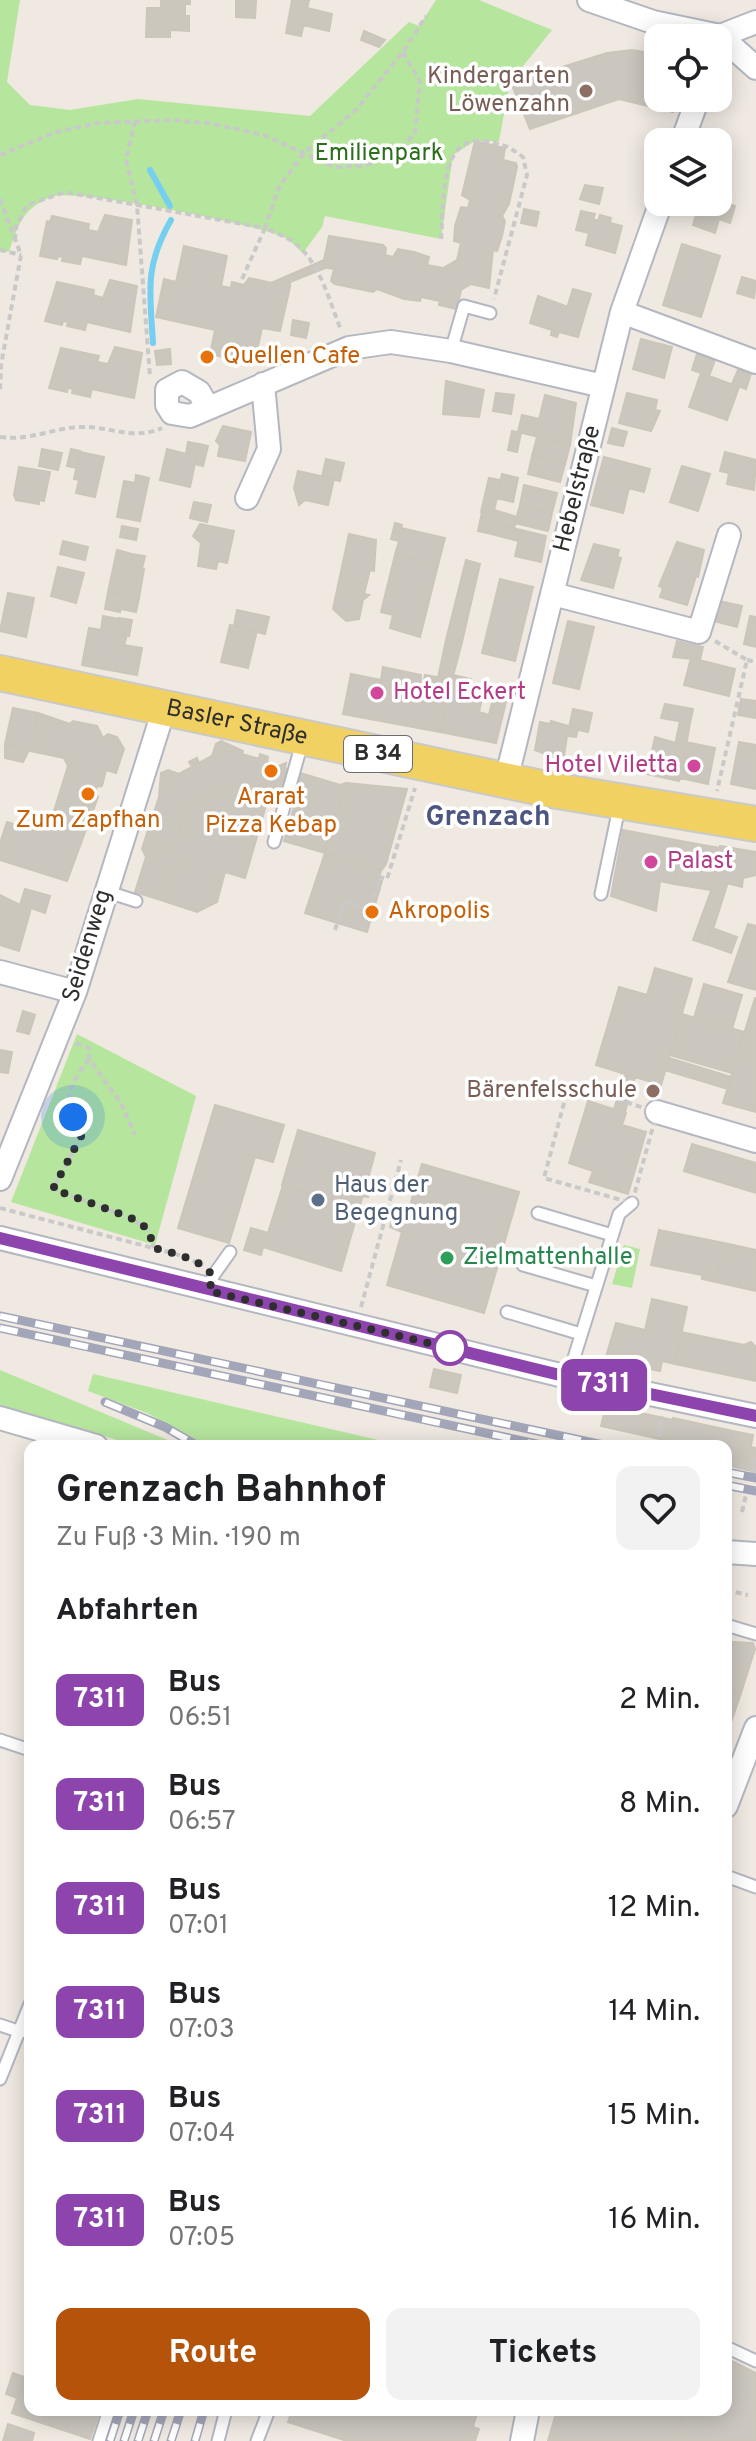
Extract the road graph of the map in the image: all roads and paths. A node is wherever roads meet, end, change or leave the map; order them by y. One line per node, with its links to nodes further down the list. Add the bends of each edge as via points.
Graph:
1 (589, 0): 4 (street)
2 (426, 16): 7 (path)
3 (756, 22): 5 (street)
4 (661, 24)
5 (732, 33)
6 (732, 49): 8 (street)
7 (403, 52): 10 (path, via 355,111); 10 (path, via 420,82 420,107 415,133 394,156 362,166 334,167)
8 (756, 68)
9 (135, 120): 10 (path, via 208,123 264,135); 11 (path, via 56,132); 13 (path, via 126,160)
10 (303, 154): 15 (path, via 279,187)
11 (0, 155)
12 (0, 199): 17 (path)
13 (137, 205): 15 (path); 17 (path, via 65,192 27,205); 26 (path)
14 (656, 216): 21 (street, Hebelstraße)
15 (265, 228): 20 (path); 23 (path, via 296,243 318,276)
16 (441, 239): 22 (path, via 450,159 457,147 474,140 506,144 523,157 527,175)
17 (15, 240): 19 (path)
18 (0, 250): 19 (path)
19 (21, 255): 29 (path)
20 (242, 279)
21 (622, 312): 25 (street); 28 (street, Hebelstraße)
22 (490, 313): 24 (lane, via 464,306)
23 (349, 348): 24 (street, via 391,342); 27 (street)
24 (451, 351): 28 (street)
25 (756, 362)
26 (151, 384)
27 (263, 384): 30 (street); 34 (street, via 269,449)
28 (603, 386): 36 (street, Hebelstraße)
29 (0, 390)
30 (199, 412): 32 (path)
31 (153, 416): 32 (path)
32 (155, 432): 33 (path, via 132,435 78,427 23,440)
33 (0, 437)
34 (247, 498)
35 (729, 535): 37 (street)
36 (553, 594): 37 (street); 44 (street, Hebelstraße)
37 (699, 632): 38 (path)
38 (747, 660): 39 (path); 46 (path)
39 (756, 662)
40 (0, 673): 41 (main road, Basler Straße / B 34)
41 (164, 709): 42 (main road, Basler Straße / B 34); 49 (street, Seidenweg)
42 (303, 738): 43 (main road, Basler Straße / B 34); 48 (lane)
43 (423, 763): 44 (main road, Basler Straße / B 34); 52 (path, via 387,879 380,877 370,910 345,901)
44 (506, 780): 45 (main road, Basler Straße / B 34)
45 (620, 803): 46 (main road, Basler Straße / B 34); 50 (lane)
46 (712, 817): 47 (main road, Basler Straße / B 34)
47 (756, 824)
48 (274, 842)
49 (104, 891): 51 (lane); 54 (street, Seidenweg)
50 (601, 894)
51 (136, 901)
52 (335, 930)
53 (0, 972): 54 (street)
54 (75, 992): 55 (street, Seidenweg)
55 (58, 1035): 56 (path, via 89,1048); 61 (street, Seidenweg)
56 (89, 1059): 58 (path, via 121,1103); 67 (path, via 72,1083 69,1105 73,1117 87,1125 53,1189 131,1218 148,1229)
57 (657, 1112): 59 (street); 62 (path); 62 (path, via 569,1084 544,1178)
58 (135, 1135)
59 (756, 1141)
60 (401, 1160): 73 (path)
61 (0, 1179)
62 (632, 1203): 65 (lane, via 619,1214)
63 (0, 1208): 67 (path)
64 (538, 1213): 65 (lane)
65 (612, 1235): 71 (lane)
66 (0, 1238): 70 (street)
67 (154, 1248): 70 (path, via 202,1264)
68 (230, 1252): 70 (lane)
69 (523, 1265): 71 (lane)
70 (211, 1283): 73 (street)
71 (596, 1286): 74 (lane)
72 (507, 1312): 74 (lane)
73 (356, 1324): 75 (street)
74 (581, 1334): 75 (lane)
75 (568, 1377): 77 (street)
76 (663, 1414): 80 (path)
77 (756, 1416)
78 (0, 1418): 79 (street)
79 (75, 1440)
80 (657, 1440)
81 (749, 1457): 82 (path)
82 (756, 1460): 83 (path)
83 (753, 1474)
84 (746, 1495): 85 (path)
85 (744, 1502): 86 (path); 87 (path)
86 (751, 1503)
87 (742, 1512)
88 (732, 1552): 89 (street)
89 (756, 1554)
90 (732, 1591): 91 (path)
91 (748, 1595)
92 (732, 1627): 93 (lane)
93 (756, 1634)
94 (756, 1728): 97 (street)
95 (0, 1740): 96 (lane)
96 (24, 1748)
97 (732, 1790)
98 (732, 1878): 99 (lane)
99 (756, 1887)
100 (24, 2023): 102 (lane)
101 (0, 2025): 102 (lane)
102 (21, 2032): 103 (lane)
103 (0, 2079)
104 (732, 2350): 105 (lane)
105 (756, 2361)
106 (107, 2416): 110 (lane)
107 (224, 2416): 111 (lane)
108 (267, 2416): 112 (lane)
109 (527, 2416): 113 (street)
110 (99, 2441)
111 (218, 2441)
112 (257, 2441)
113 (522, 2441)

